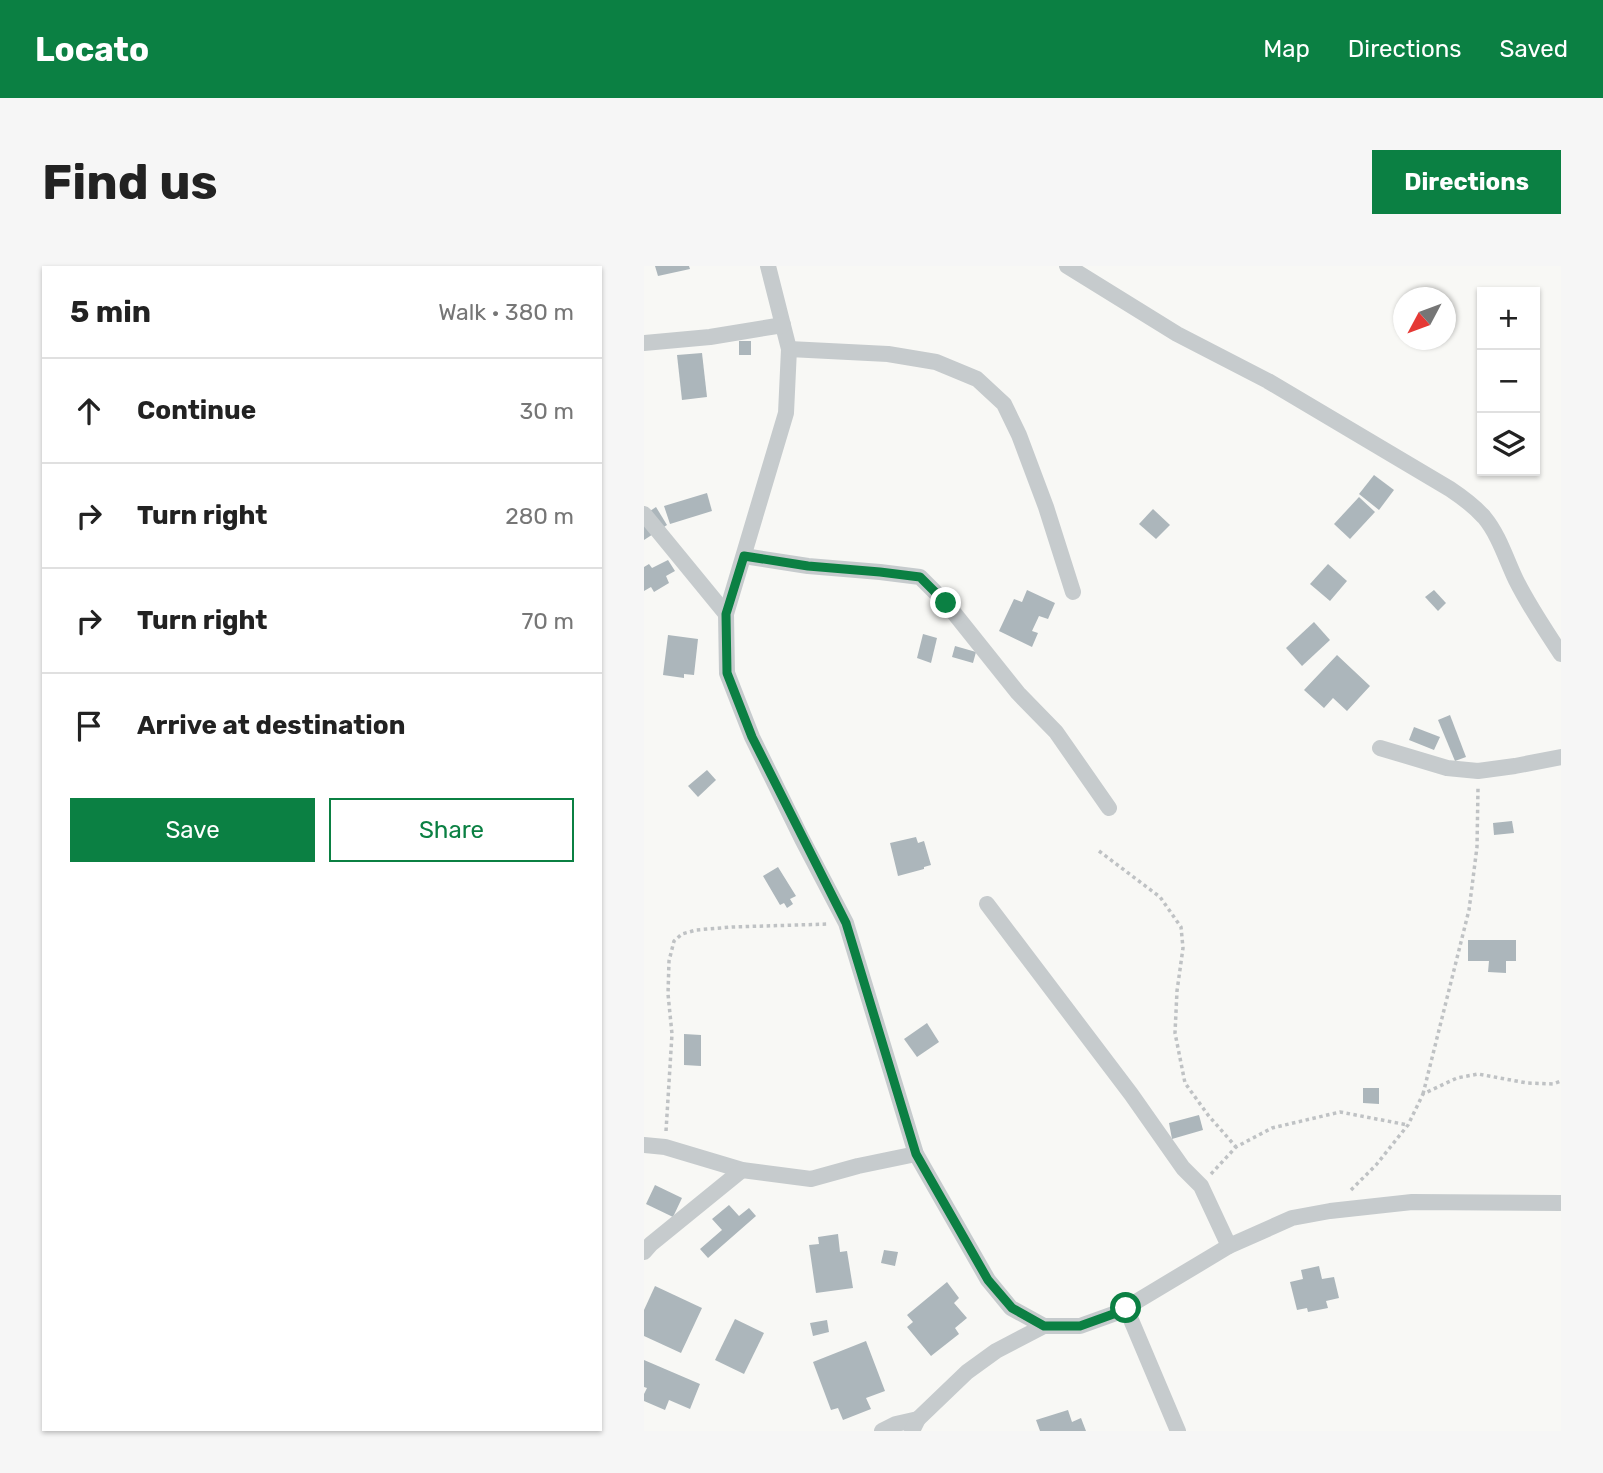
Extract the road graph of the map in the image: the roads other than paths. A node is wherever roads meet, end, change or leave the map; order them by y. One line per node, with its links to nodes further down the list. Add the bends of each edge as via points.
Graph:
1 (768, 266): 3 (street)
2 (1067, 266): 10 (street, via 1468,502 1484,517)
3 (783, 326): 4 (street); 5 (street)
4 (644, 343)
5 (789, 349): 7 (street, via 786,413); 8 (street, via 888,354 936,362 977,379 1004,404 1020,435)
6 (644, 514): 9 (street)
7 (744, 556): 9 (street); 13 (street, via 920,577 1056,732)
8 (1073, 592)
9 (726, 614): 16 (street, via 727,673 752,737 846,923)
10 (1561, 654)
11 (1380, 748): 12 (street, via 1447,768 1478,771)
12 (1561, 757)
13 (1109, 808)
14 (987, 904): 19 (street, via 1201,1186)
15 (644, 1145): 17 (street)
16 (916, 1154): 17 (street, via 811,1179); 22 (street, via 988,1280 1012,1308)
17 (742, 1170): 20 (street)
18 (1561, 1203): 19 (street, via 1412,1202 1330,1211 1292,1218)
19 (1229, 1246): 21 (street)
20 (644, 1252)
21 (1126, 1308): 22 (street, via 1080,1326); 25 (street)
22 (1044, 1326): 23 (street, via 967,1372)
23 (915, 1425): 24 (street, via 896,1424)
24 (882, 1431)
25 (1178, 1431)

